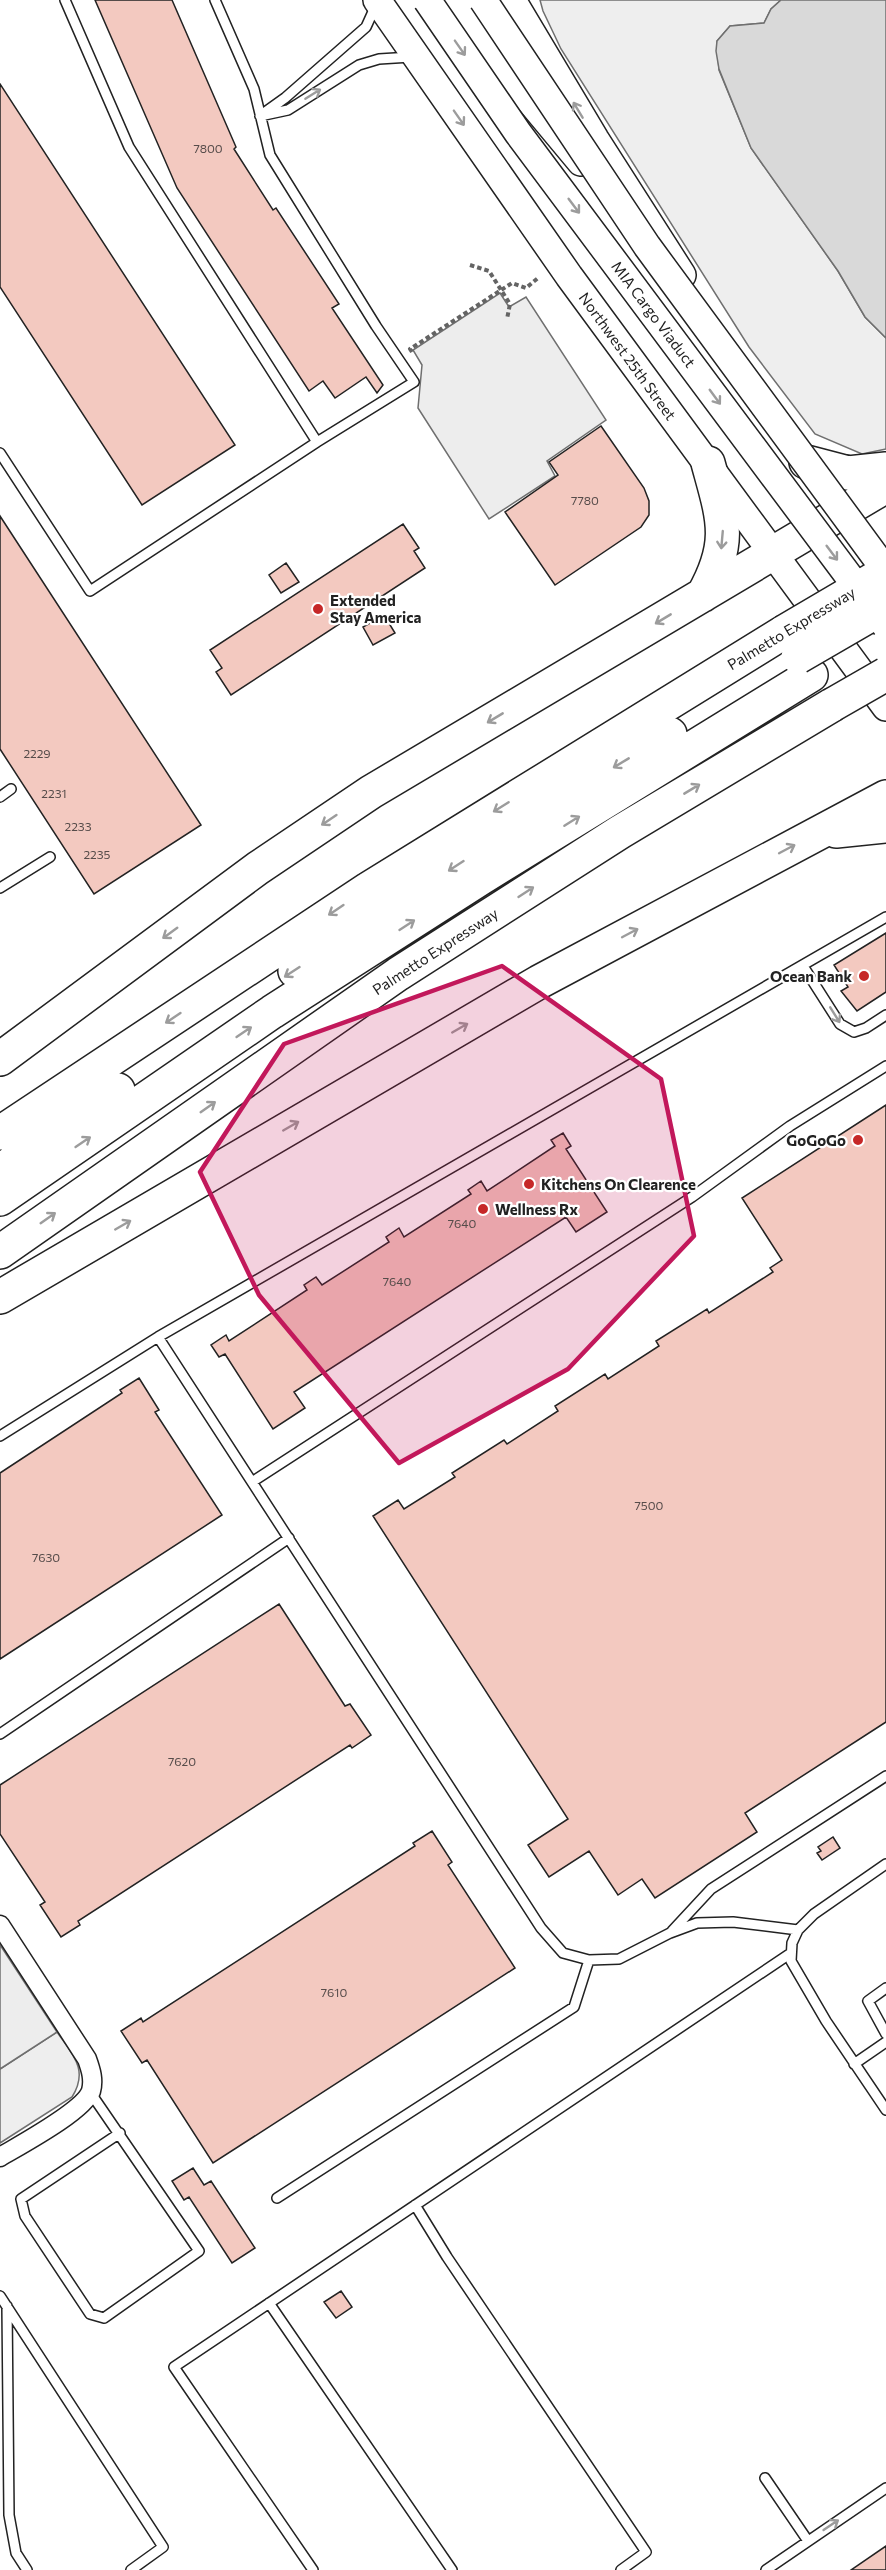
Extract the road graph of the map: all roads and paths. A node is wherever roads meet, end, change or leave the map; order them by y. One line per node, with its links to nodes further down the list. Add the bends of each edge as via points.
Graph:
1 (65, 0): 16 (lane, via 129,147)
2 (215, 0): 9 (lane, via 254,89)
3 (427, 0): 28 (main road, MIA Cargo Viaduct, one-way to 28, bridge, via 518,133)
4 (456, 0): 10 (main road, via 506,72 571,151)
5 (483, 0): 24 (main road, bridge, via 647,246)
6 (512, 0): 10 (main road, one-way to 6)
7 (378, 1): 8 (main road, Northwest 25th Street); 9 (lane, via 366,27)
8 (416, 57): 9 (lane, one-way to 8, via 288,110 359,65 379,59); 19 (main road, Northwest 25th Street, one-way to 19, via 569,276)
9 (260, 116): 16 (lane, via 270,155 414,382)
10 (642, 213): 18 (main road)
11 (470, 265): 13 (path, via 489,271)
12 (538, 278): 13 (path, via 526,288 512,283)
13 (501, 290): 14 (path, via 510,304); 15 (path, via 410,349)
14 (507, 320)
15 (415, 358)
16 (317, 442): 17 (lane, via 90,591)
17 (0, 453)
18 (806, 462): 20 (highway, via 848,473); 22 (main road)
19 (708, 463): 23 (main road, Northwest 25th Street); 26 (highway, one-way to 26, via 724,533 721,557)
20 (886, 469)
21 (886, 486): 22 (highway)
22 (839, 514): 23 (highway); 25 (main road)
23 (774, 553): 26 (highway); 32 (main road, Northwest 25th Street)
24 (886, 571): 30 (highway, Palmetto Expressway, bridge)
25 (886, 578)
26 (703, 595): 43 (highway, one-way to 43, via 371,792 258,868)
27 (886, 606): 30 (highway, bridge)
28 (886, 626)
29 (886, 632): 30 (highway)
30 (797, 655): 45 (highway, Palmetto Expressway, one-way to 45, via 368,889); 46 (highway, one-way to 46, via 468,858); 47 (highway, one-way to 30, via 302,993 481,878)
31 (886, 674): 48 (highway, Palmetto Expressway, one-way to 31, bridge, via 398,974 620,832)
32 (886, 707)
33 (11, 789): 35 (lane)
34 (886, 796): 37 (highway)
35 (0, 797)
36 (886, 826): 37 (highway)
37 (819, 832): 49 (highway, one-way to 37, via 539,982)
38 (50, 857): 39 (lane)
39 (0, 888)
40 (886, 917): 41 (lane)
41 (803, 966): 42 (lane, one-way to 42, via 840,1024 854,1032); 50 (lane)
42 (886, 1015)
43 (0, 1059)
44 (886, 1066): 52 (lane, via 790,1126 692,1197)
45 (0, 1133)
46 (0, 1170)
47 (0, 1199)
48 (0, 1252)
49 (0, 1297)
50 (158, 1337): 51 (lane); 52 (lane)
51 (0, 1436)
52 (252, 1482): 53 (lane)
53 (289, 1538): 54 (lane); 61 (lane, via 541,1928 563,1953)
54 (0, 1734)
55 (886, 1776): 59 (lane, via 711,1889)
56 (886, 1864): 58 (lane, via 814,1914)
57 (0, 1925): 66 (street, via 87,2059 93,2082)
58 (798, 1930): 59 (lane, via 733,1922 697,1923); 60 (lane)
59 (670, 1933): 61 (lane, via 620,1959)
60 (791, 1953): 65 (lane, via 791,1961); 71 (lane)
61 (589, 1960): 70 (lane, via 574,2007)
62 (886, 1988): 63 (lane, via 868,2001)
63 (886, 2034)
64 (886, 2042): 65 (lane)
65 (854, 2064): 67 (lane)
66 (90, 2092): 68 (lane); 69 (street, via 73,2111)
67 (886, 2110)
68 (120, 2133): 68 (lane, via 199,2251 104,2318 90,2314 25,2216 21,2199)
69 (0, 2157)
70 (278, 2198)
71 (415, 2205): 73 (lane); 82 (lane, via 646,2552)
72 (0, 2296): 74 (lane)
73 (269, 2303): 80 (lane, via 174,2367); 81 (lane)
74 (7, 2306): 78 (lane, via 9,2515 16,2553); 79 (lane, via 163,2547)
75 (765, 2478): 77 (lane)
76 (886, 2488): 77 (lane, one-way to 76)
77 (808, 2541): 83 (lane)
78 (27, 2570)
79 (130, 2570)
80 (314, 2570)
81 (452, 2570)
82 (621, 2570)
83 (766, 2570)

